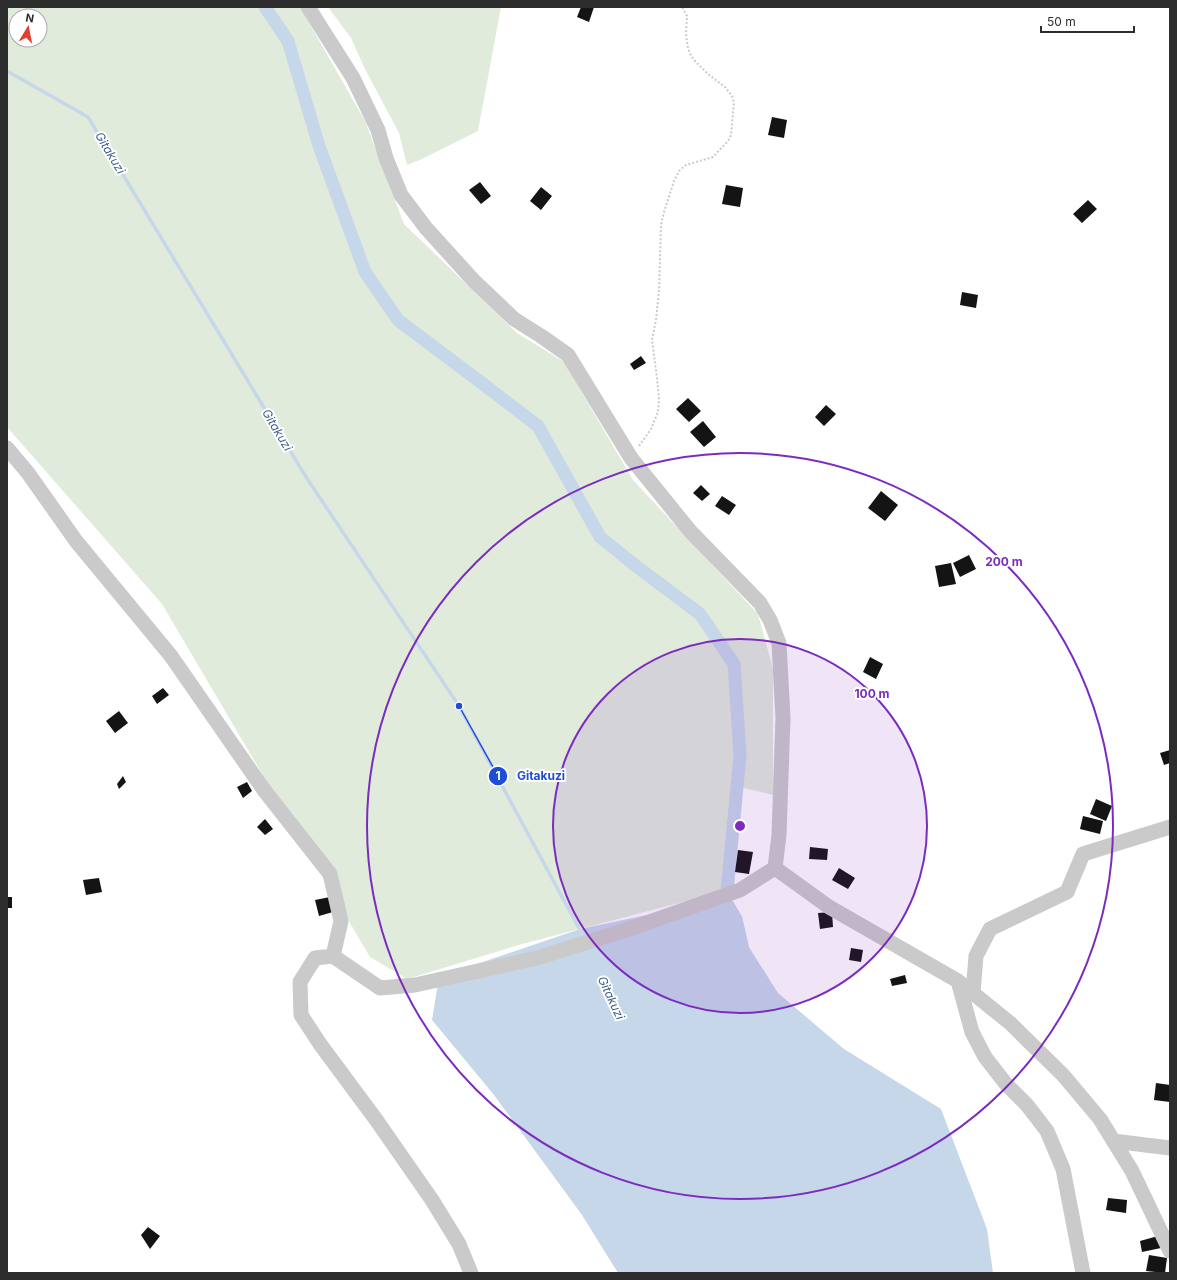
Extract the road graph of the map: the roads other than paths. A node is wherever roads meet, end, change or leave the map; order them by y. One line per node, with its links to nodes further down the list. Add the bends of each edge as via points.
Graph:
1 (308, 7): 4 (street, via 353,78 378,130 401,195 426,228 514,319 568,355 631,458 690,531 760,603 770,620 779,643 783,718 779,835)
2 (7, 448): 5 (street, via 76,541 171,656 264,790 330,874 341,921)
3 (1170, 827): 7 (street, via 1083,854 1067,892 990,929 976,956)
4 (775, 868): 5 (street, via 736,892 597,939 537,958 415,985 380,988); 6 (street, via 830,907)
5 (333, 956): 11 (street, via 315,958 300,982 301,1014 432,1200 459,1244)
6 (958, 981): 7 (street); 12 (street, via 972,1032 985,1057 1006,1084 1028,1105 1047,1131 1064,1169)
7 (973, 993): 8 (street, via 1010,1023 1063,1075 1100,1119)
8 (1113, 1141): 9 (street); 10 (street, via 1132,1171)
9 (1170, 1148)
10 (1170, 1251)
11 (471, 1273)
12 (1083, 1273)

